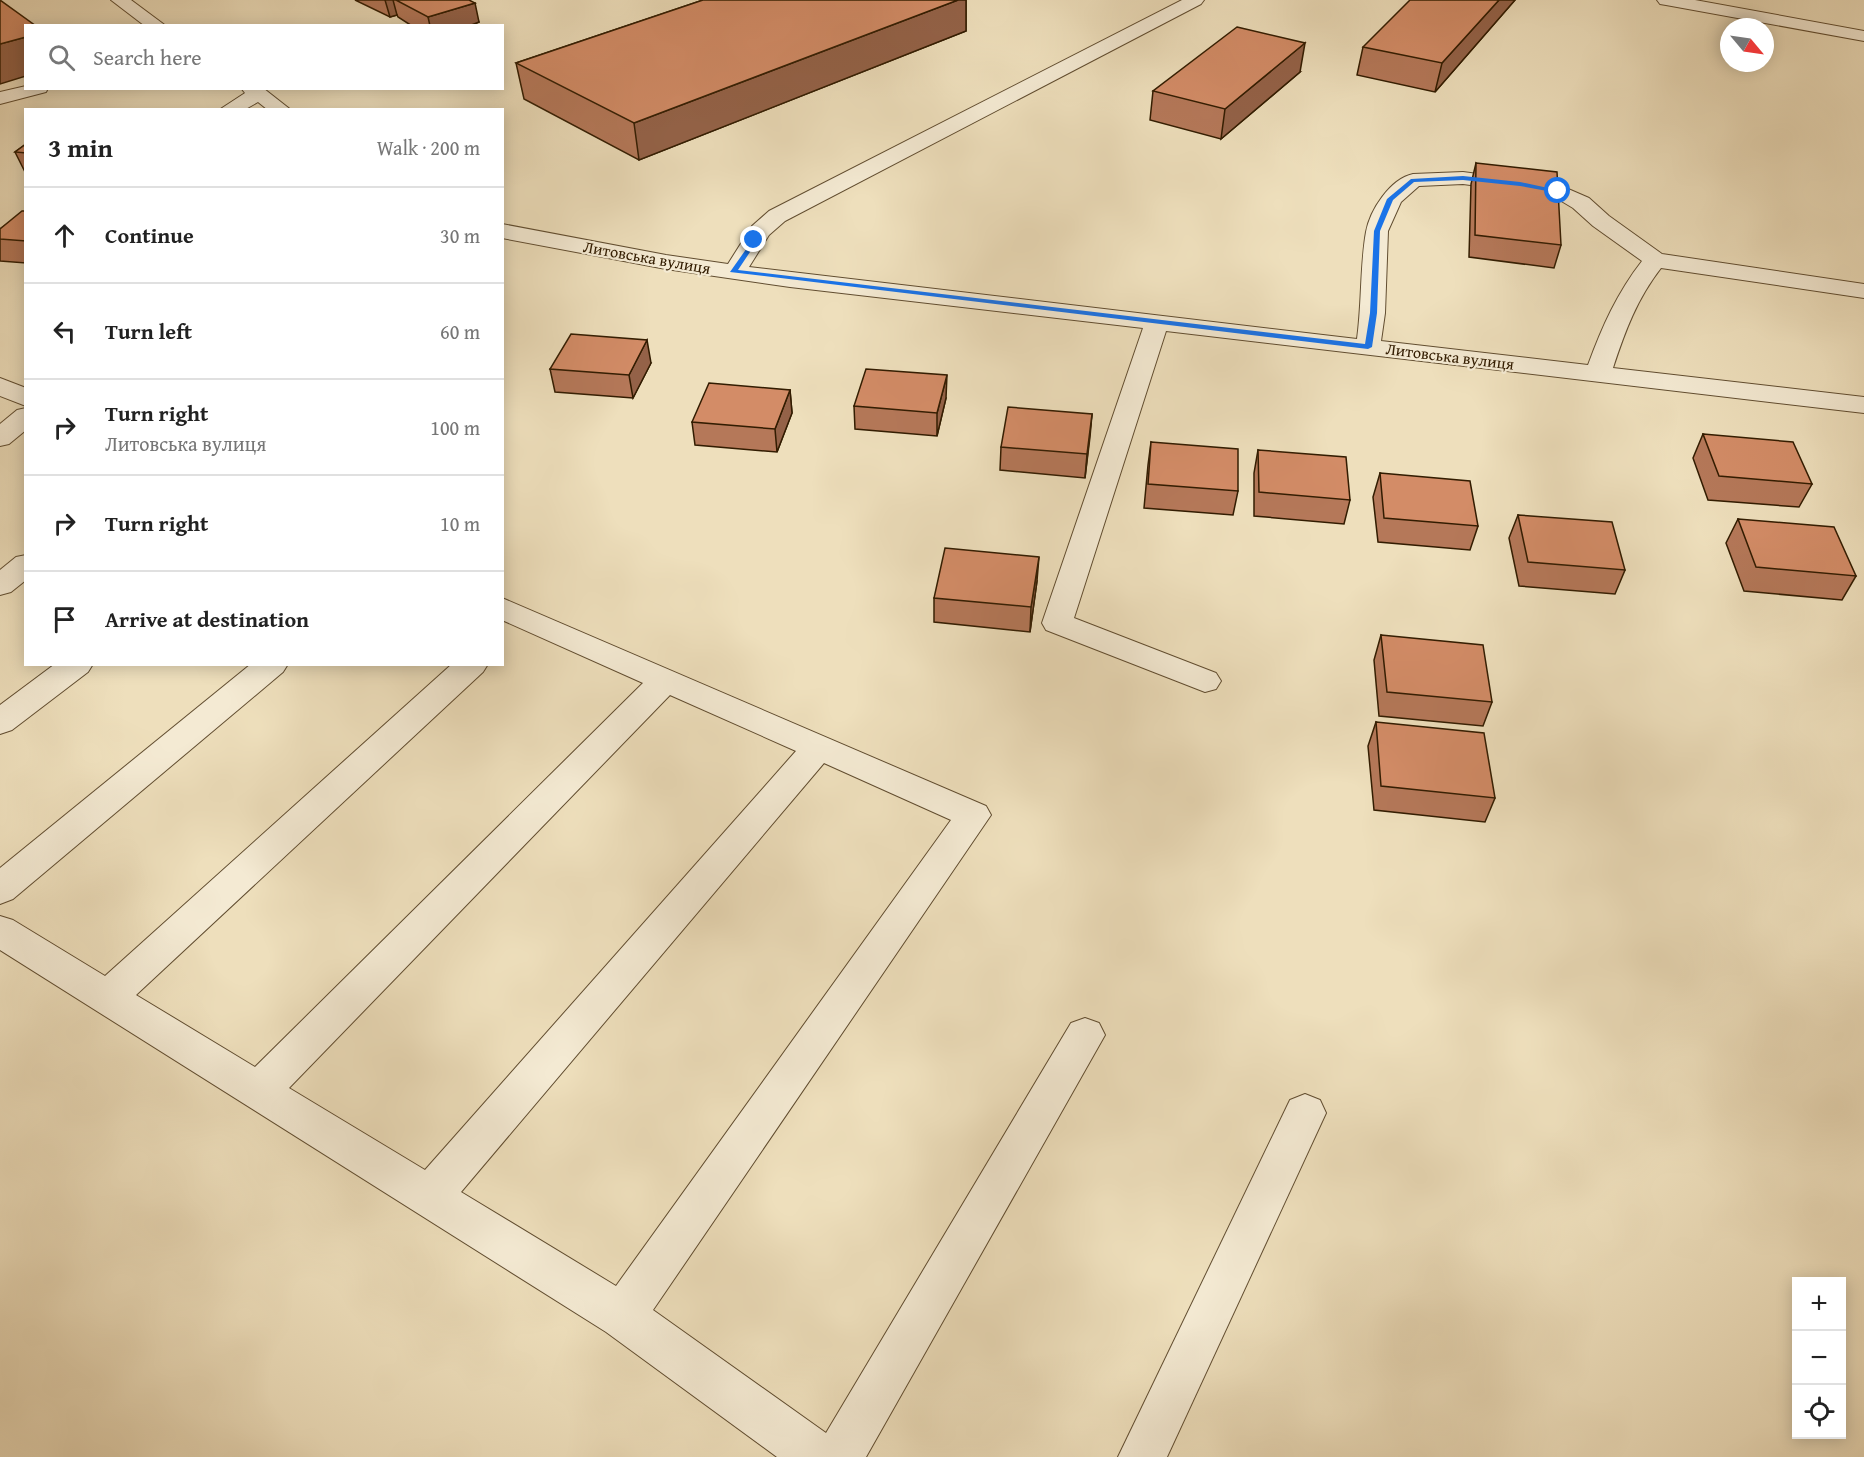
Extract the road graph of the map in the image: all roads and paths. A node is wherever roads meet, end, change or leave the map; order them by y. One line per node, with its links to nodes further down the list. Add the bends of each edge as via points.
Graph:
1 (120, 0): 4 (street)
2 (1195, 0): 13 (street, via 777,216 760,231)
3 (1666, 0): 5 (street)
4 (154, 24)
5 (1864, 36)
6 (31, 90): 8 (street)
7 (254, 91): 9 (street); 10 (street)
8 (0, 98)
9 (231, 108)
10 (279, 108)
11 (504, 231): 13 (street, Литовська вулиця)
12 (1655, 260): 14 (street); 16 (street, via 1581,203 1558,191 1463,178 1413,180 1391,199 1377,231); 17 (street, via 1632,290)
13 (734, 272): 15 (street, Литовська вулиця)
14 (1864, 291)
15 (1157, 322): 16 (street, Литовська вулиця); 30 (street, via 1057,623)
16 (1368, 347): 17 (street, Литовська вулиця)
17 (1598, 374): 20 (street, Литовська вулиця)
18 (0, 386): 19 (street)
19 (24, 397)
20 (1864, 405)
21 (24, 418): 22 (street)
22 (0, 438)
23 (24, 566): 24 (street)
24 (0, 585)
25 (510, 620): 29 (street)
26 (74, 666): 31 (street)
27 (270, 666): 33 (street)
28 (470, 666): 35 (street)
29 (666, 679): 32 (street); 37 (street)
30 (1205, 681)
31 (0, 722)
32 (819, 747): 39 (street); 40 (street, via 974,815)
33 (0, 889)
34 (0, 931): 35 (street)
35 (108, 997): 37 (street)
36 (1085, 1035): 42 (street)
37 (259, 1091): 39 (street)
38 (1305, 1113): 43 (street)
39 (429, 1197): 40 (street)
40 (622, 1316): 41 (street)
41 (818, 1457)
42 (839, 1457)
43 (1142, 1457)

